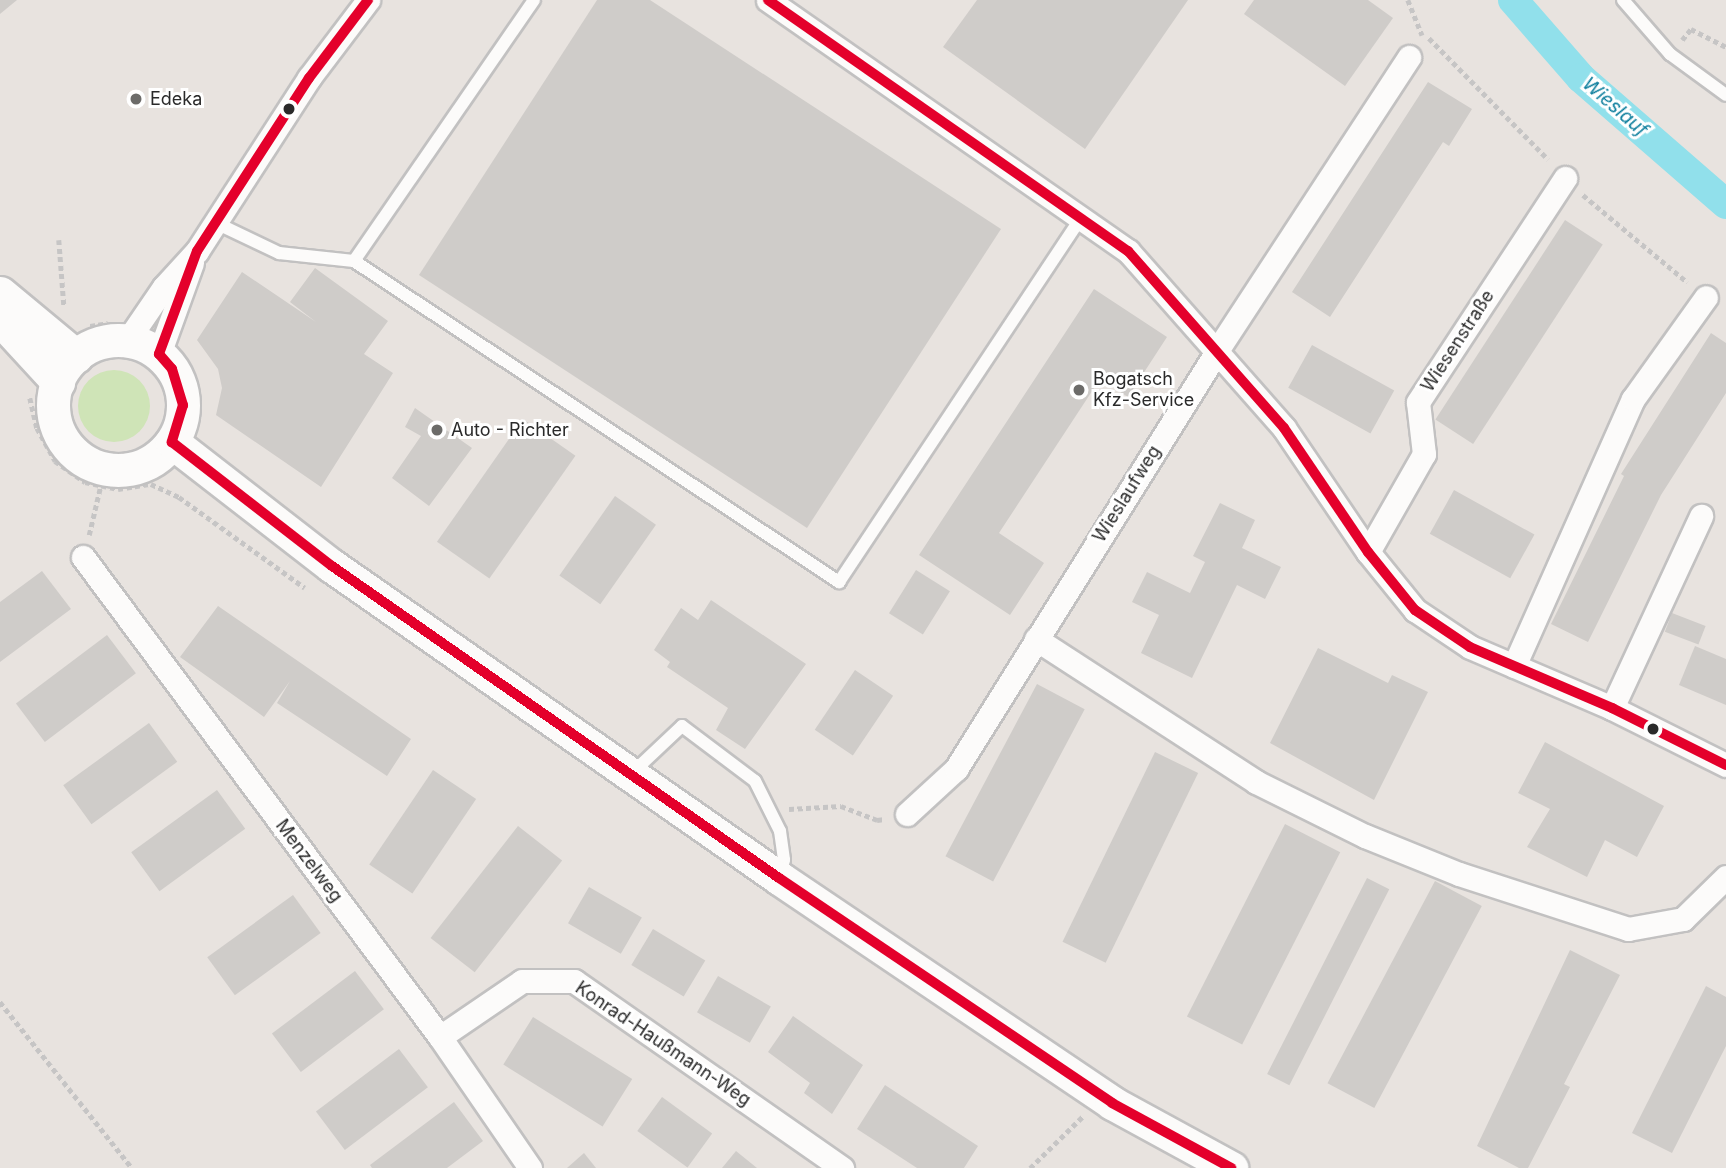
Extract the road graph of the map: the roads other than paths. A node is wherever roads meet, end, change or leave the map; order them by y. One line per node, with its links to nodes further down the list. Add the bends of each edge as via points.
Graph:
1 (369, 0): 9 (street, via 309,78)
2 (534, 0): 11 (lane)
3 (768, 0): 8 (street)
4 (1623, 0): 6 (lane, via 1670,54)
5 (1409, 57): 16 (street)
6 (1726, 95)
7 (1565, 177): 21 (street, Wiesenstraße, via 1418,402 1424,454)
8 (1080, 219): 11 (lane, via 839,582); 16 (street, via 1128,251)
9 (216, 223): 10 (street); 11 (lane, via 279,253)
10 (197, 251): 15 (street); 17 (street)
11 (354, 261)
12 (0, 293): 14 (main road)
13 (1706, 297): 24 (street, via 1633,399)
14 (15, 319): 18 (main road)
15 (120, 330): 17 (main road); 18 (main road)
16 (1218, 349): 21 (street, via 1284,428); 23 (street, Wieslaufweg)
17 (159, 355): 19 (main road, via 176,378 183,405)
18 (54, 377): 19 (main road, via 55,423 79,457 117,471)
19 (164, 450): 27 (main road)
20 (1701, 516): 25 (street)
21 (1367, 552): 24 (street, via 1415,610 1470,647)
22 (83, 557): 31 (street, Menzelweg)
23 (1035, 639): 28 (street, Wieslaufweg, via 956,769); 29 (street, via 1256,782 1365,836 1459,874 1628,929 1684,919)
24 (1514, 666): 25 (street)
25 (1612, 708): 26 (street)
26 (1726, 765)
27 (631, 775): 30 (main road); 30 (lane, via 682,726 755,781 780,831 784,860)
28 (907, 814)
29 (1726, 877)
30 (779, 878): 34 (main road, via 1112,1103)
31 (440, 1037): 32 (street, Menzelweg); 33 (street, Konrad-Haußmann-Weg, via 522,981 574,981)
32 (530, 1168)
33 (842, 1168)
34 (1231, 1168)

